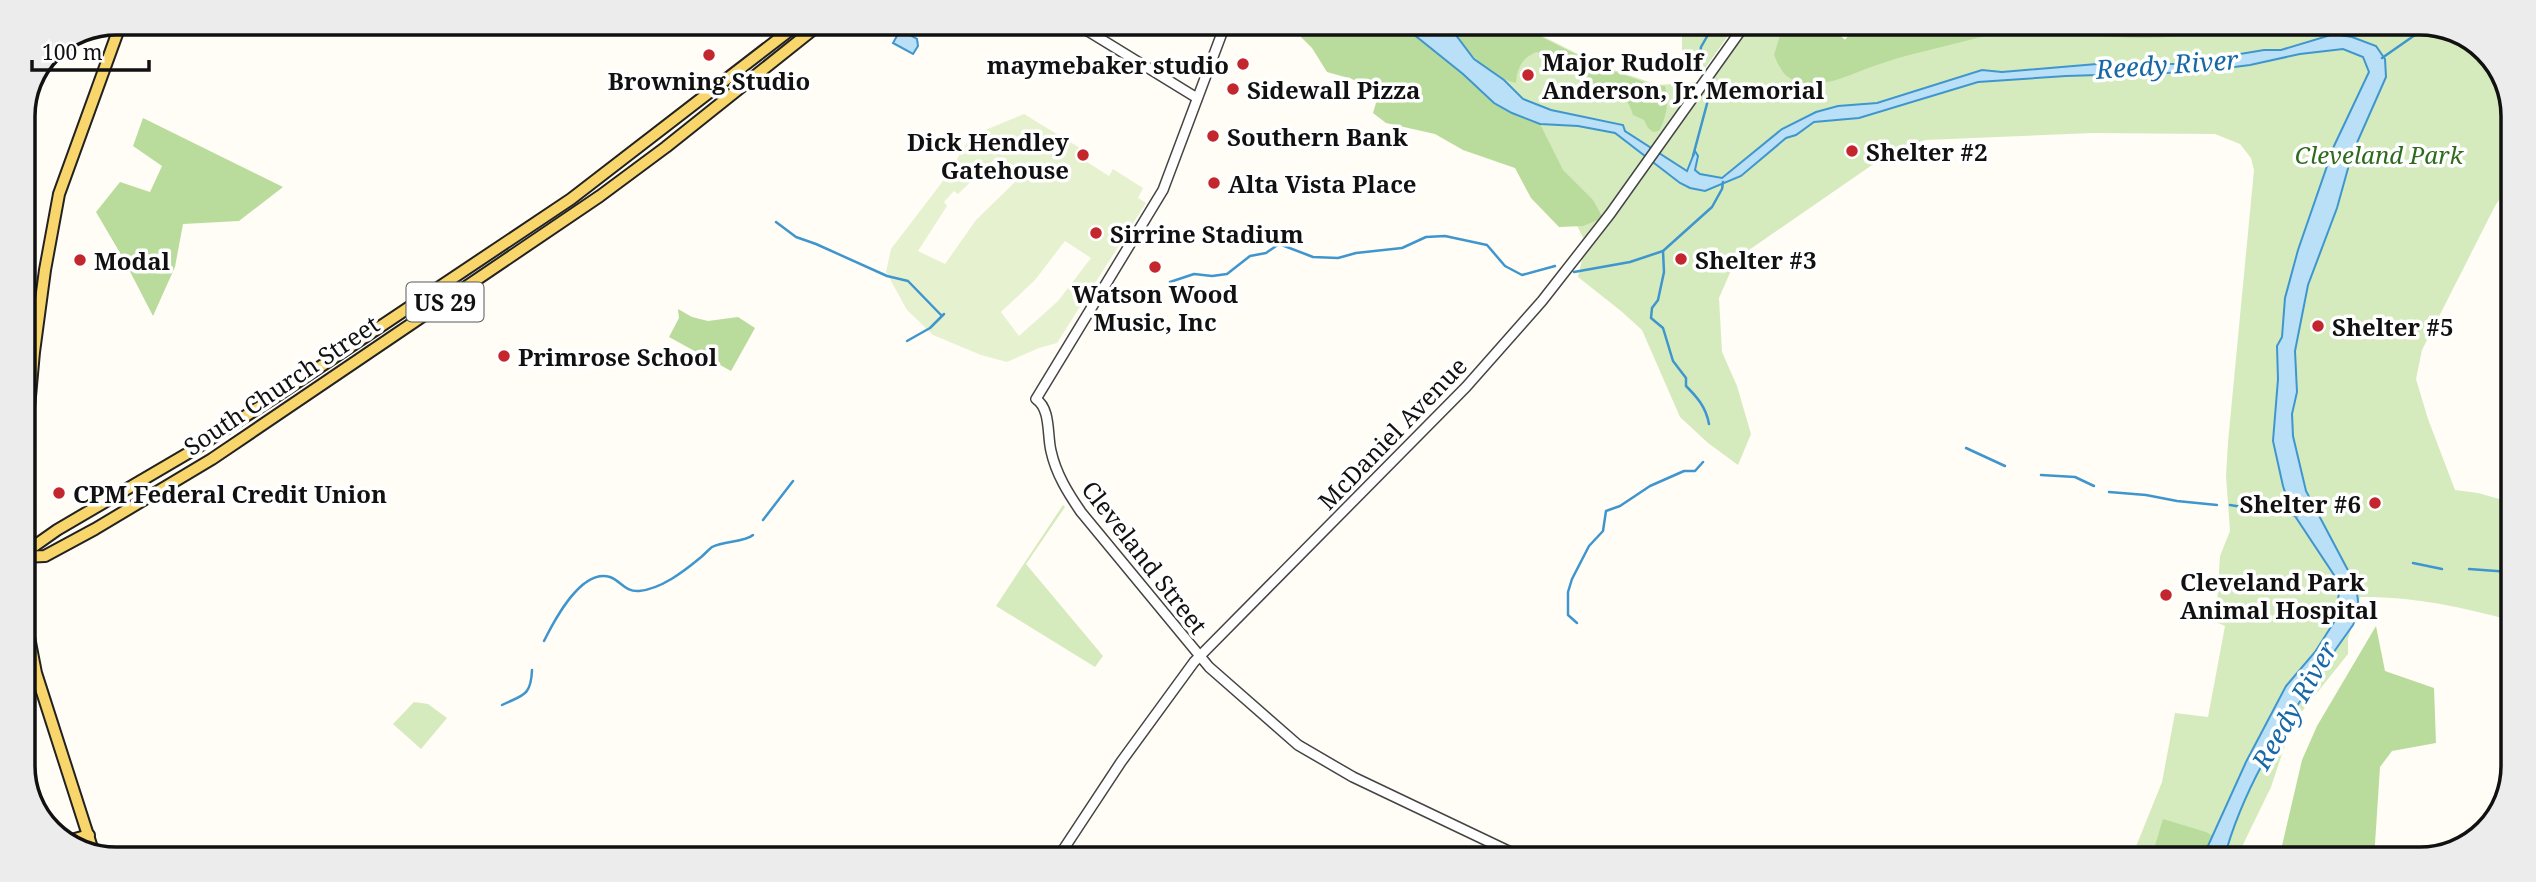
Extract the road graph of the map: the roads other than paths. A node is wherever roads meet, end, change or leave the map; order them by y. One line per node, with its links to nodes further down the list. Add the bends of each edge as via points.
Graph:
1 (117, 35): 8 (main road, via 58,201)
2 (784, 35): 9 (main road, South Church Street / US 29, via 571,199 254,411)
3 (806, 35): 10 (main road, South Church Street / US 29, via 598,197 212,459 45,556)
4 (1095, 35): 7 (street)
5 (1221, 35): 7 (street, Cleveland Street)
6 (1738, 35): 11 (street, McDaniel Avenue, via 1542,301 1466,387)
7 (1197, 98): 11 (street, Cleveland Street, via 1163,190 1036,399 1045,408 1051,454 1069,494)
8 (35, 338)
9 (35, 546)
10 (35, 556)
11 (1199, 656): 16 (street, McDaniel Avenue); 17 (street, Cleveland Street, via 1298,745 1353,777)
12 (35, 668): 13 (main road)
13 (89, 835): 14 (main road); 15 (main road)
14 (78, 838)
15 (91, 843)
16 (1065, 847)
17 (1500, 847)

